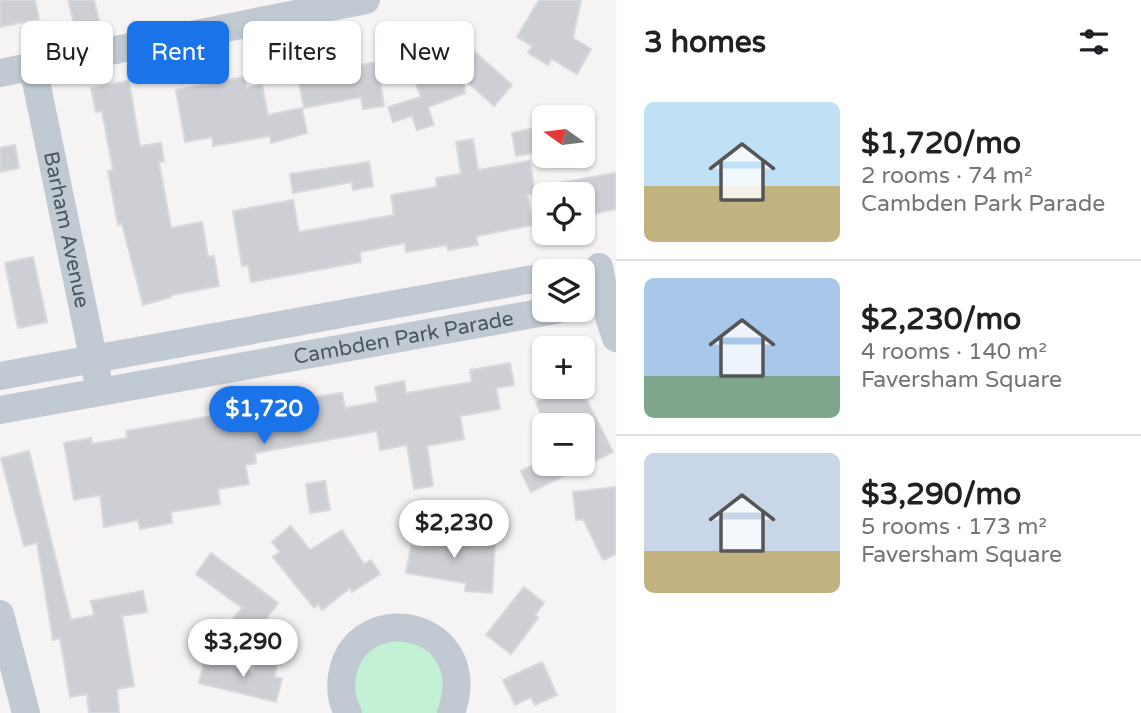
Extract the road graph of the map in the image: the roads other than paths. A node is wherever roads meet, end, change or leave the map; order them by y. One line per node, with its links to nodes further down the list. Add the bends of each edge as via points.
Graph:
1 (366, 0): 2 (street)
2 (113, 51)
3 (21, 69): 4 (street)
4 (0, 73)
5 (37, 84): 11 (street, Barham Avenue)
6 (597, 267): 8 (street)
7 (532, 279): 11 (street, Cambden Park Parade)
8 (601, 302): 10 (street)
9 (532, 314): 13 (street, Cambden Park Parade)
10 (616, 338)
11 (94, 358): 12 (street, Cambden Park Parade); 13 (street, Barham Avenue)
12 (0, 376)
13 (100, 391): 14 (street, Cambden Park Parade)
14 (0, 410)
15 (0, 614): 16 (street)
16 (26, 713)
17 (348, 713): 18 (street, via 341,687 344,666 369,635 388,628 426,633 441,644 457,677)
18 (451, 713)

